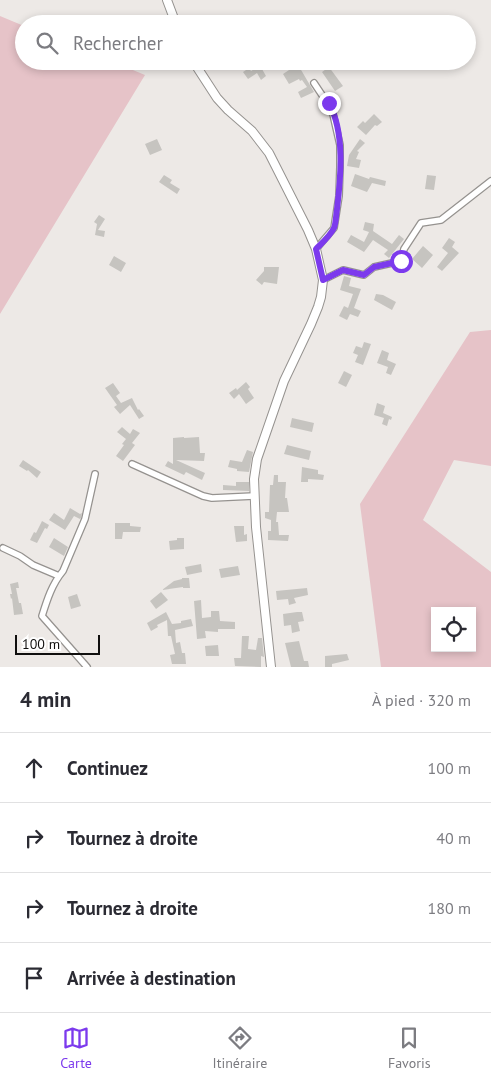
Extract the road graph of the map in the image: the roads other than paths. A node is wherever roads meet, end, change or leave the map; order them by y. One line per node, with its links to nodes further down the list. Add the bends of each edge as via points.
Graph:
1 (167, 0): 2 (main road)
2 (173, 15)
3 (198, 70): 6 (main road, via 217,98 252,131 269,154)
4 (314, 83): 6 (street, via 332,110 340,145 339,196 334,228)
5 (491, 181): 7 (street, via 441,220 421,223 404,249 401,261 374,267 364,275 343,270)
6 (316, 249): 7 (main road)
7 (323, 280): 10 (main road, via 318,307 284,381 262,444 257,460)
8 (132, 464): 10 (street, via 202,496)
9 (95, 474): 12 (street, via 84,519)
10 (254, 496): 14 (main road)
11 (3, 548): 12 (street)
12 (59, 576): 13 (street, via 42,616)
13 (87, 667)
14 (270, 667)

